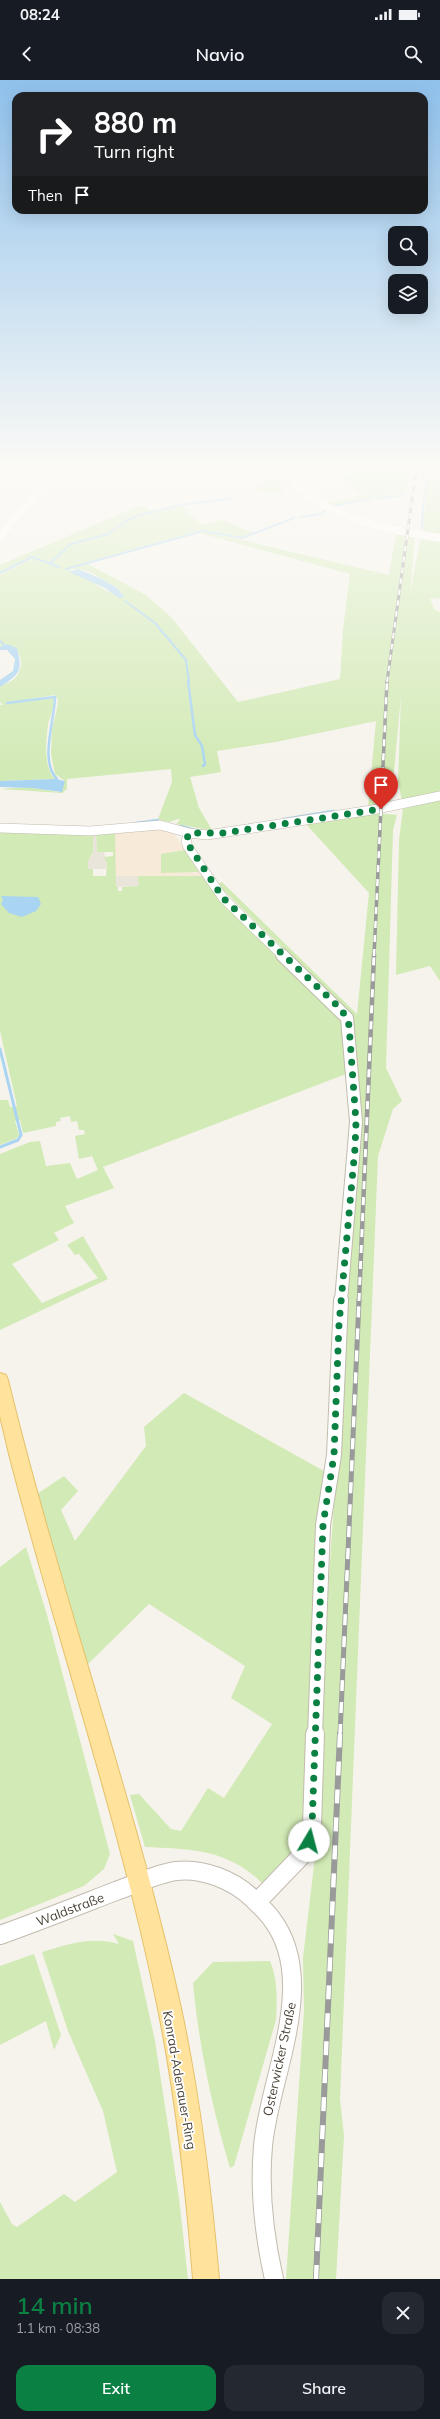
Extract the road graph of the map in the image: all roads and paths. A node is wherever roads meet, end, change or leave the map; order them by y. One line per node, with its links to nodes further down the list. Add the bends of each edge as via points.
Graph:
1 (440, 796): 3 (street, via 390,807 223,833)
2 (0, 828): 3 (street, via 90,831 160,825)
3 (189, 833): 6 (street, via 186,841 188,847 223,898 347,1018 356,1122 339,1324 334,1455 323,1525 312,1826 304,1853)
4 (0, 1380): 5 (main road, Konrad-Adenauer-Ring, via 40,1539)
5 (139, 1883): 6 (street, Osterwicker Straße, via 170,1872 206,1874 236,1885); 7 (street, Waldstraße); 8 (main road, Konrad-Adenauer-Ring, via 162,1974 178,2056 191,2137)
6 (257, 1902): 9 (street, Osterwicker Straße, via 281,1937 290,1966 293,1993 289,2025 266,2117 262,2156 262,2213)
7 (0, 1935)
8 (206, 2279)
9 (274, 2279)

